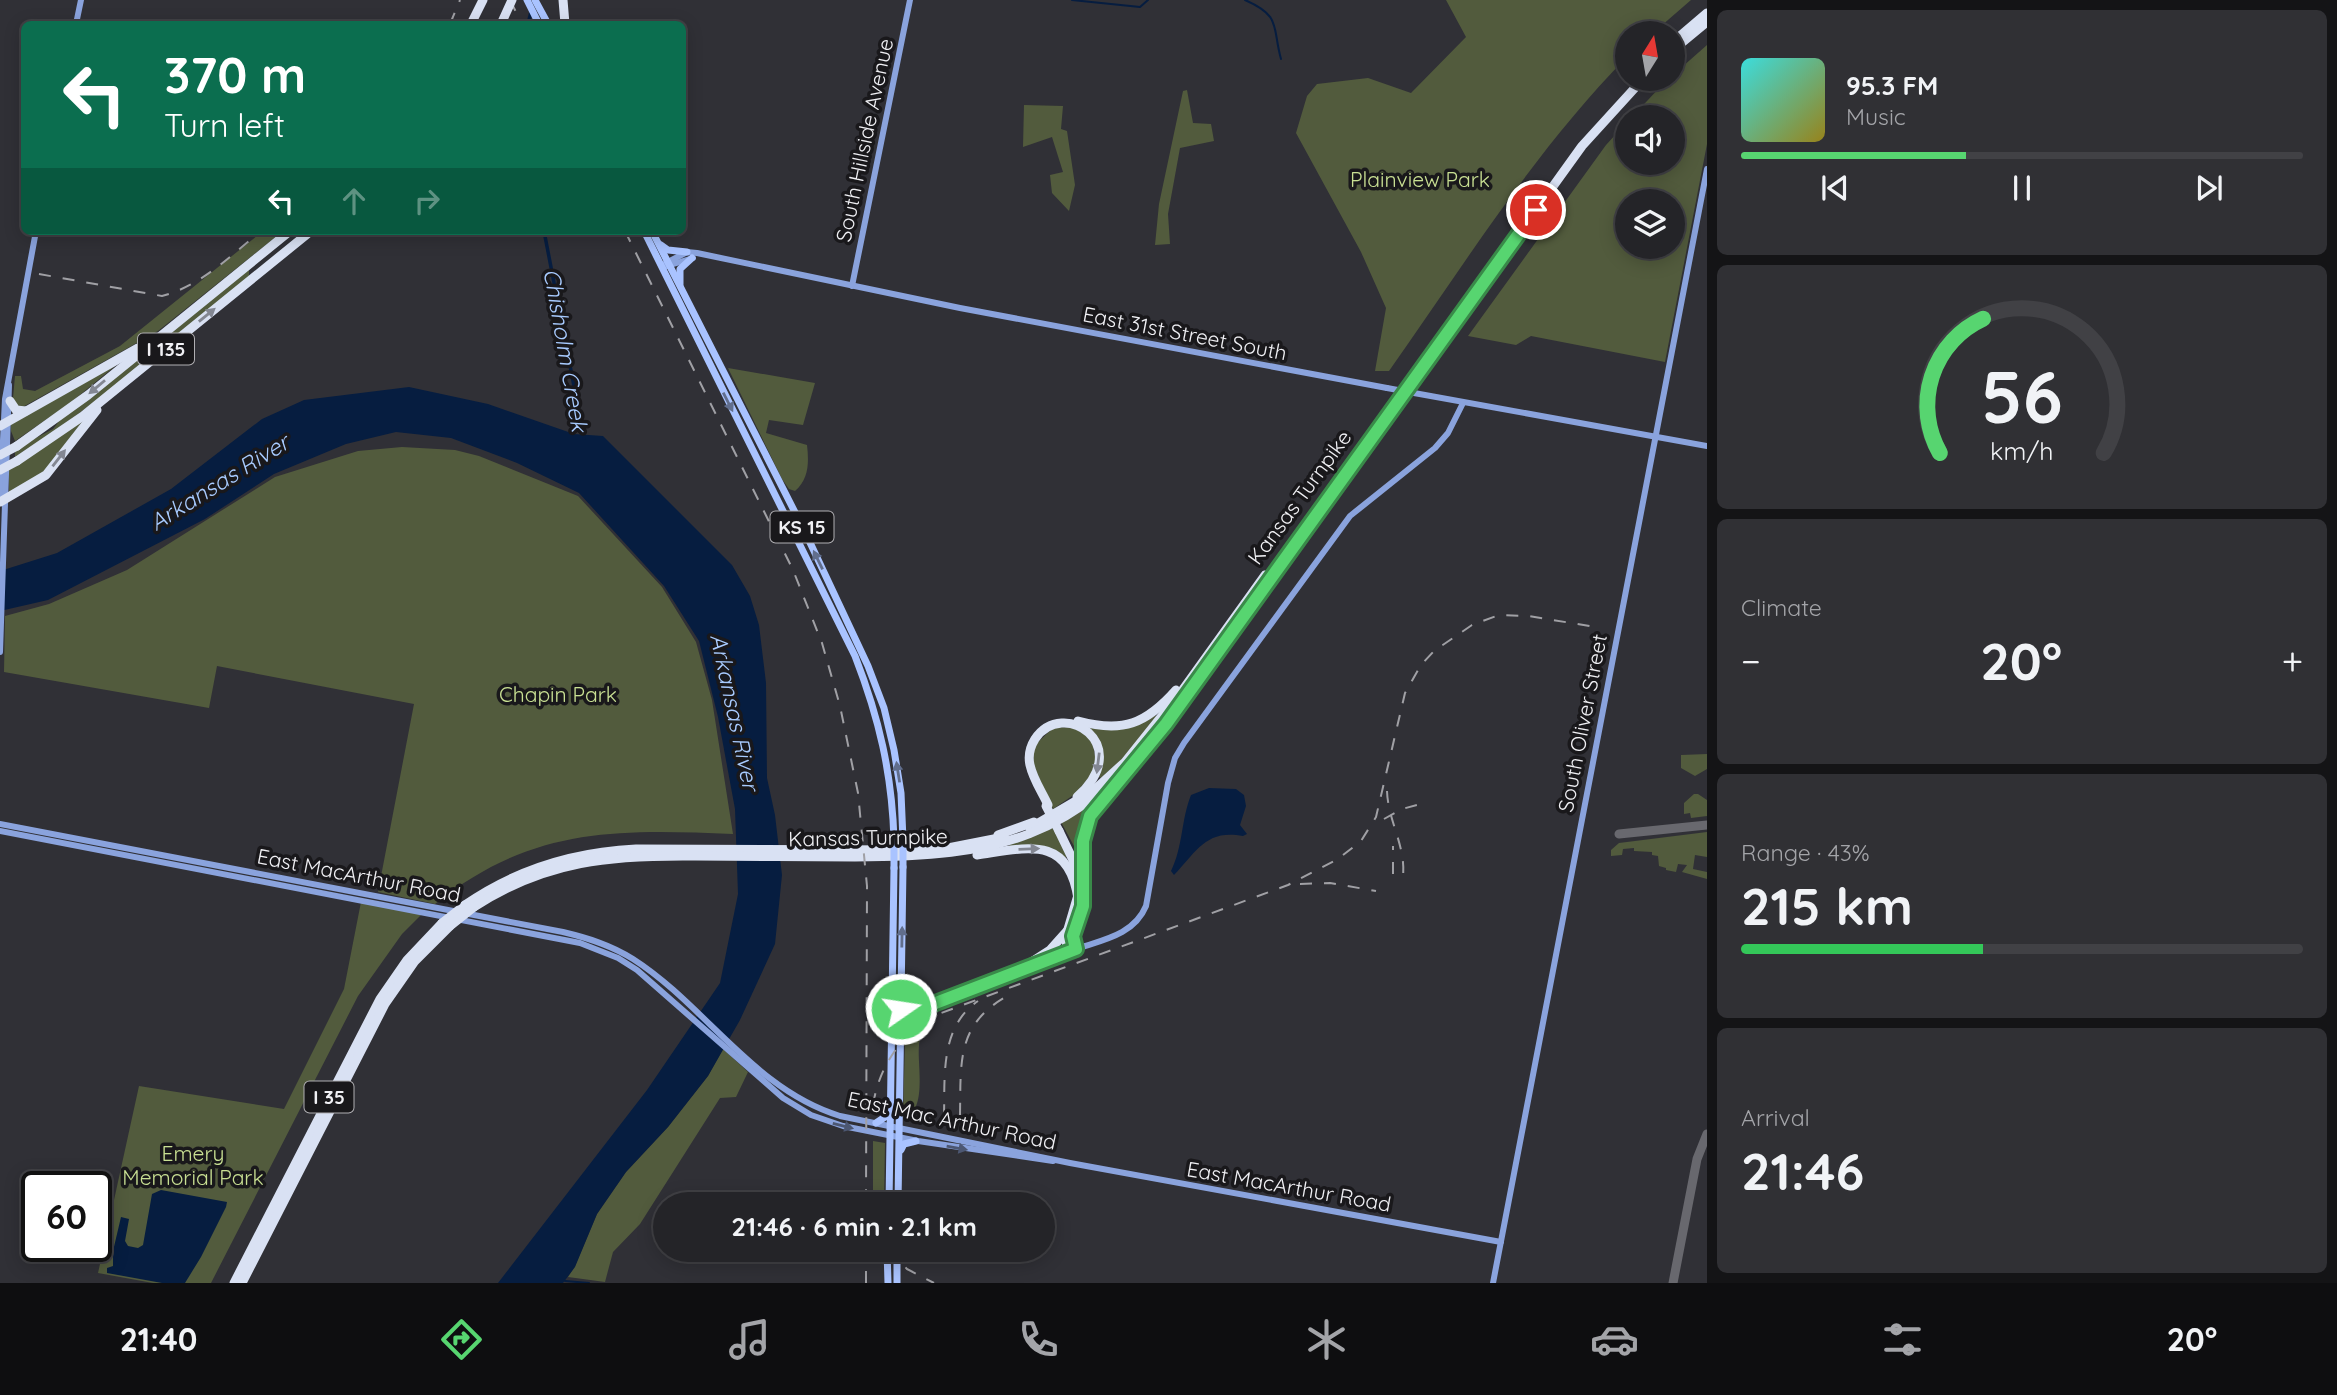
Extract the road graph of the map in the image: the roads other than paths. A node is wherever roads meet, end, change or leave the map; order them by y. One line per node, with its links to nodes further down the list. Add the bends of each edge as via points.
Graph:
1 (81, 0): 9 (street)
2 (483, 0): 10 (highway)
3 (512, 0): 11 (highway, bridge)
4 (527, 0): 12 (main road)
5 (535, 0): 13 (main road)
6 (563, 0): 14 (highway)
7 (910, 0): 29 (street, South Hillside Avenue)
8 (1707, 12): 16 (highway)
9 (77, 21)
10 (473, 21)
11 (502, 21)
12 (543, 21)
13 (544, 21)
14 (565, 21)
15 (1707, 22): 17 (highway)
16 (1685, 31)
17 (1685, 41)
18 (1623, 91): 44 (highway, Kansas Turnpike / I 35, via 1577,144)
19 (1632, 91): 45 (highway, Kansas Turnpike / I 35, via 1582,146)
20 (1707, 169): 38 (street, South Oliver Street)
21 (35, 235): 33 (street)
22 (285, 235): 31 (highway, I 135)
23 (306, 235): 32 (highway, I 135, one-way to 23)
24 (647, 235): 28 (main road, KS 15)
25 (654, 235): 26 (main road, KS 15)
26 (657, 240): 27 (main road, via 668,250); 28 (main road, KS 15)
27 (689, 255): 28 (street); 29 (street, East 31st Street South); 30 (main road, via 680,270)
28 (666, 265): 30 (main road, KS 15); 62 (main road, KS 15, one-way to 62, bridge, via 855,656 874,706 892,794)
29 (852, 286): 35 (street, East 31st Street South, bridge)
30 (682, 292): 60 (main road, KS 15, one-way to 30, bridge, via 904,840 901,793 884,708 806,534)
31 (170, 329): 36 (highway); 40 (highway, I 135, one-way to 40, bridge, via 60,417)
32 (123, 383): 41 (highway, I 135, bridge, via 52,439); 42 (highway, one-way to 32, via 46,475)
33 (9, 384): 34 (street); 37 (street)
34 (10, 401): 36 (highway, via 16,410); 37 (street)
35 (1463, 402): 38 (street, East 31st Street South); 58 (street, via 1435,448 1350,516 1184,743 1170,774 1146,906 1138,921 1125,932)
36 (26, 411): 37 (highway)
37 (4, 424): 42 (street)
38 (1654, 437): 39 (street, East 31st Street South); 77 (street, South Oliver Street)
39 (1707, 446)
40 (0, 455)
41 (0, 470)
42 (2, 497): 43 (street)
43 (0, 652)
44 (1197, 668): 46 (highway, via 1157,710 1135,723 1110,726 1061,720 1038,731 1028,746 1026,761); 50 (highway, Kansas Turnpike / I 35, via 1145,739 1093,791 1027,829)
45 (1145, 750): 52 (highway, Kansas Turnpike / I 35, via 1104,790 1049,825 984,848); 53 (highway, via 1090,816 1083,841)
46 (1047, 806): 48 (highway, bridge); 50 (highway, one-way to 50, via 1031,770 1030,749 1048,728 1076,725 1089,732 1099,749 1098,772 1088,787 1049,815)
47 (0, 824): 54 (street, East MacArthur Road)
48 (1060, 830): 53 (highway); 55 (highway, via 1077,870)
49 (0, 831): 54 (street, East MacArthur Road)
50 (971, 845): 51 (highway, Kansas Turnpike / I 35)
51 (813, 853): 52 (highway, Kansas Turnpike / I 35); 56 (highway, Kansas Turnpike / I 35, bridge, via 634,855 578,863 533,875 469,906)
52 (913, 857): 55 (highway, one-way to 55, via 1042,849 1068,865)
53 (1083, 871): 58 (highway, via 1083,906)
54 (278, 881): 64 (street, East MacArthur Road, via 580,943 618,958)
55 (1078, 899): 57 (highway)
56 (446, 924): 80 (highway, Kansas Turnpike / I 35, via 407,960 380,999); 81 (highway, Kansas Turnpike / I 35, via 384,1004)
57 (1068, 930): 58 (highway); 59 (highway, via 1050,950)
58 (1072, 951): 59 (main road)
59 (1019, 970): 61 (main road)
60 (901, 979): 61 (main road, via 908,996); 63 (main road, KS 15)
61 (925, 1004): 63 (main road); 65 (main road, via 906,1021)
62 (892, 1008): 63 (main road); 67 (main road, KS 15)
63 (901, 1008): 65 (main road, KS 15)
64 (688, 1010): 66 (street, East Mac Arthur Road)
65 (901, 1038): 69 (main road, KS 15)
66 (737, 1053): 68 (street, East Mac Arthur Road, via 812,1106); 70 (street, East Mac Arthur Road, one-way to 70, via 799,1109 843,1126)
67 (891, 1093): 68 (main road, via 885,1117); 70 (main road, KS 15)
68 (876, 1123): 70 (street, East Mac Arthur Road)
69 (899, 1128): 70 (street, East Mac Arthur Road); 71 (main road, KS 15); 74 (street, East Mac Arthur Road)
70 (890, 1130): 71 (street, East Mac Arthur Road); 75 (main road, KS 15)
71 (899, 1137): 72 (street, East Mac Arthur Road); 73 (main road, KS 15)
72 (916, 1141): 73 (main road, via 904,1144); 74 (street, East Mac Arthur Road, one-way to 74)
73 (899, 1161): 76 (main road, KS 15)
74 (1070, 1163): 77 (street, East MacArthur Road)
75 (889, 1192)
76 (898, 1192)
77 (1502, 1242): 84 (street, South Oliver Street)
78 (887, 1262): 82 (main road)
79 (897, 1262): 83 (main road)
80 (234, 1283)
81 (242, 1283)
82 (888, 1283)
83 (897, 1283)
84 (1493, 1283)

